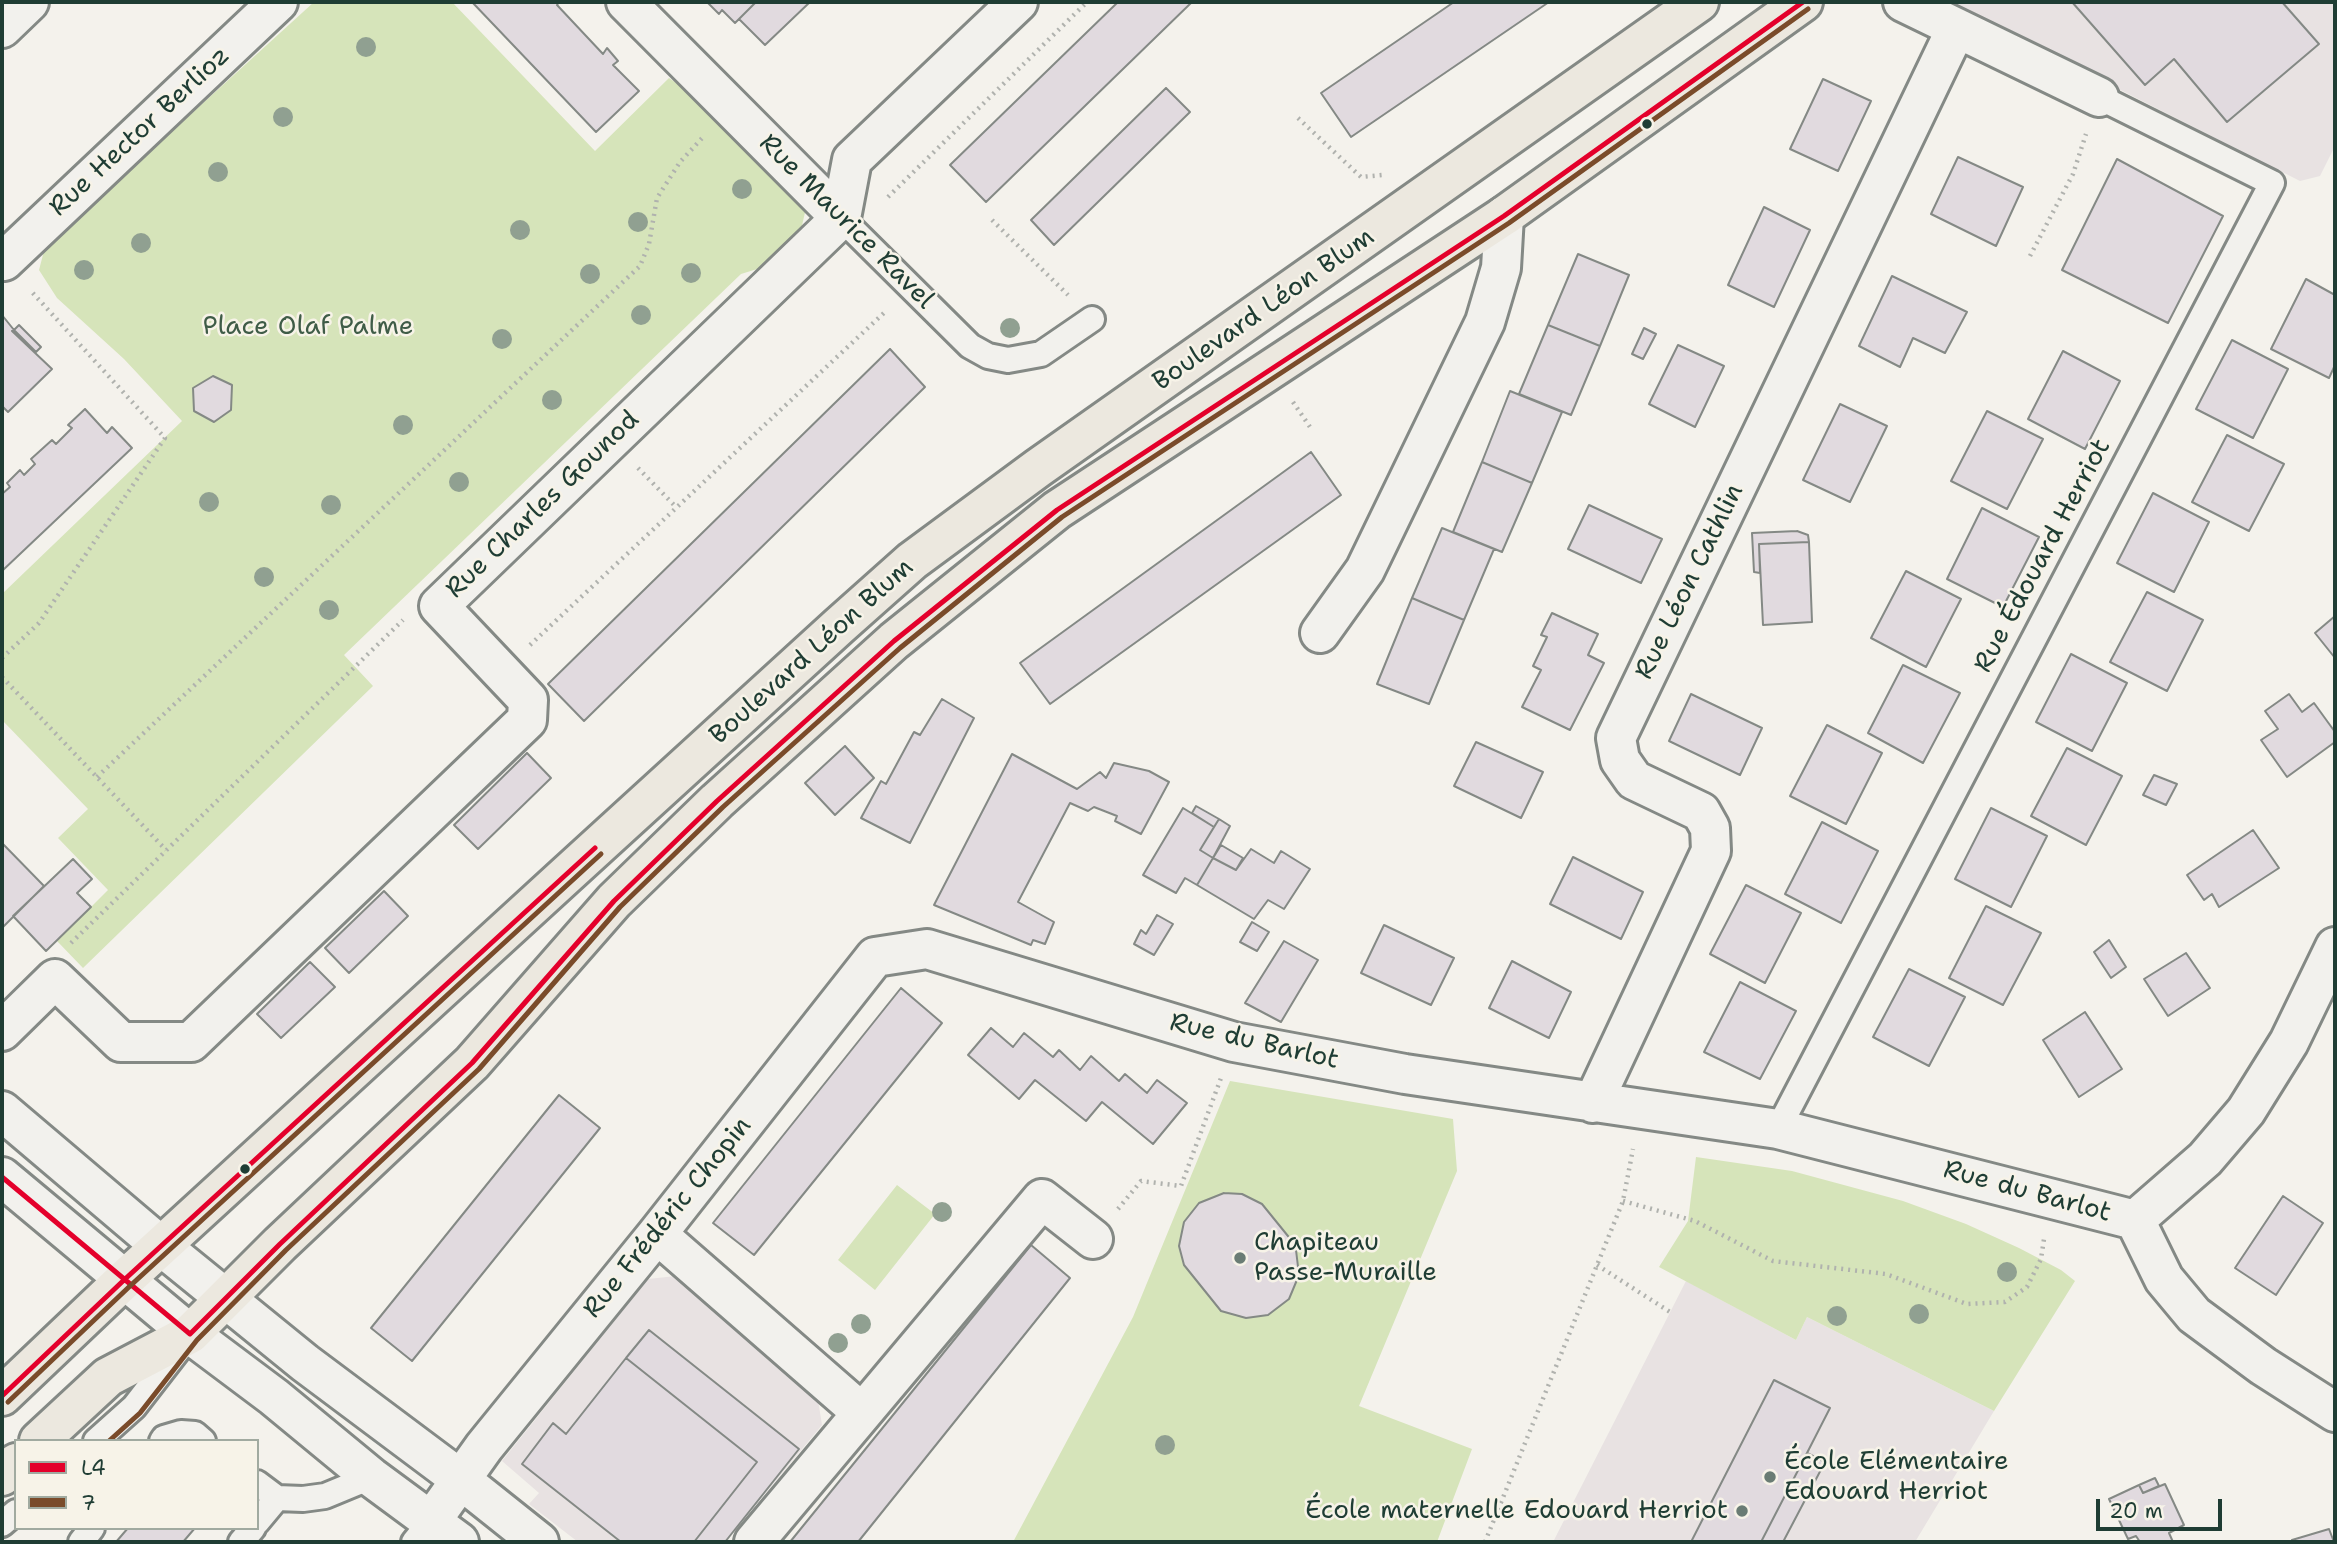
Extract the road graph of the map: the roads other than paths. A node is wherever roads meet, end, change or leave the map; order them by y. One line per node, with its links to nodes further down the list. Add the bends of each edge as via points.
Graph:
1 (29, 2): 8 (street)
2 (278, 2): 13 (street, Rue Hector Berlioz)
3 (626, 2): 12 (street, Rue Maurice Ravel)
4 (1018, 2): 12 (street, via 852,160)
5 (1699, 2): 26 (main road, Boulevard Léon Blum, via 912,561)
6 (1803, 2): 11 (main road, Boulevard Léon Blum)
7 (1903, 2): 9 (street)
8 (2, 28)
9 (1955, 29): 10 (street); 19 (street, Rue Léon Cathlin, via 1616,738 1620,760 1634,780 1701,812 1710,828 1711,851)
10 (2093, 94): 21 (lane, Rue Édouard Herriot, via 2272,183)
11 (1504, 216): 15 (street, via 1501,268 1485,322 1365,570); 28 (main road, Boulevard Léon Blum, via 1057,510 894,641 614,901 472,1063)
12 (841, 218): 14 (lane, Rue Maurice Ravel, via 970,346 988,356 1008,360 1041,354); 18 (street, Rue Charles Gounod, via 439,606 528,700 527,720 191,1042 121,1042 55,979)
13 (3, 260)
14 (1092, 319)
15 (1320, 633)
16 (2335, 947): 23 (street, via 2289,1042 2246,1111 2205,1159)
17 (875, 957): 19 (street, Rue du Barlot, via 927,949 1234,1042); 24 (street, Rue Frédéric Chopin)
18 (2, 1031)
19 (1593, 1103): 21 (street, Rue du Barlot)
20 (2, 1111): 26 (street)
21 (1779, 1129): 23 (street, Rue du Barlot)
22 (2, 1177): 27 (street, Rue Frédéric Chopin)
23 (2135, 1220): 34 (street, Rue du Barlot, via 2164,1279 2194,1315)
24 (657, 1234): 33 (street); 40 (street, Rue Frédéric Chopin)
25 (1093, 1239): 33 (street, via 1042,1199)
26 (162, 1246): 27 (main road, Boulevard Léon Blum); 28 (street)
27 (124, 1280): 29 (street, Rue Frédéric Chopin); 31 (main road, Boulevard Léon Blum)
28 (226, 1299): 29 (main road, Boulevard Léon Blum); 30 (street)
29 (190, 1334): 32 (street, Rue Frédéric Chopin); 35 (main road, Boulevard Léon Blum, via 108,1377); 36 (lane, via 134,1408)
30 (305, 1363): 32 (street); 40 (street)
31 (2, 1396)
32 (274, 1397): 39 (street, Rue Frédéric Chopin)
33 (862, 1412): 45 (street)
34 (2335, 1412)
35 (41, 1439)
36 (98, 1439)
37 (163, 1439): 38 (lane, via 181,1433)
38 (201, 1439)
39 (372, 1477): 41 (lane, via 325,1496 303,1499); 43 (street, Rue Frédéric Chopin)
40 (460, 1479): 43 (street, Rue Frédéric Chopin); 44 (street)
41 (267, 1491): 42 (lane)
42 (259, 1516)
43 (435, 1535)
44 (539, 1542)
45 (754, 1542)

